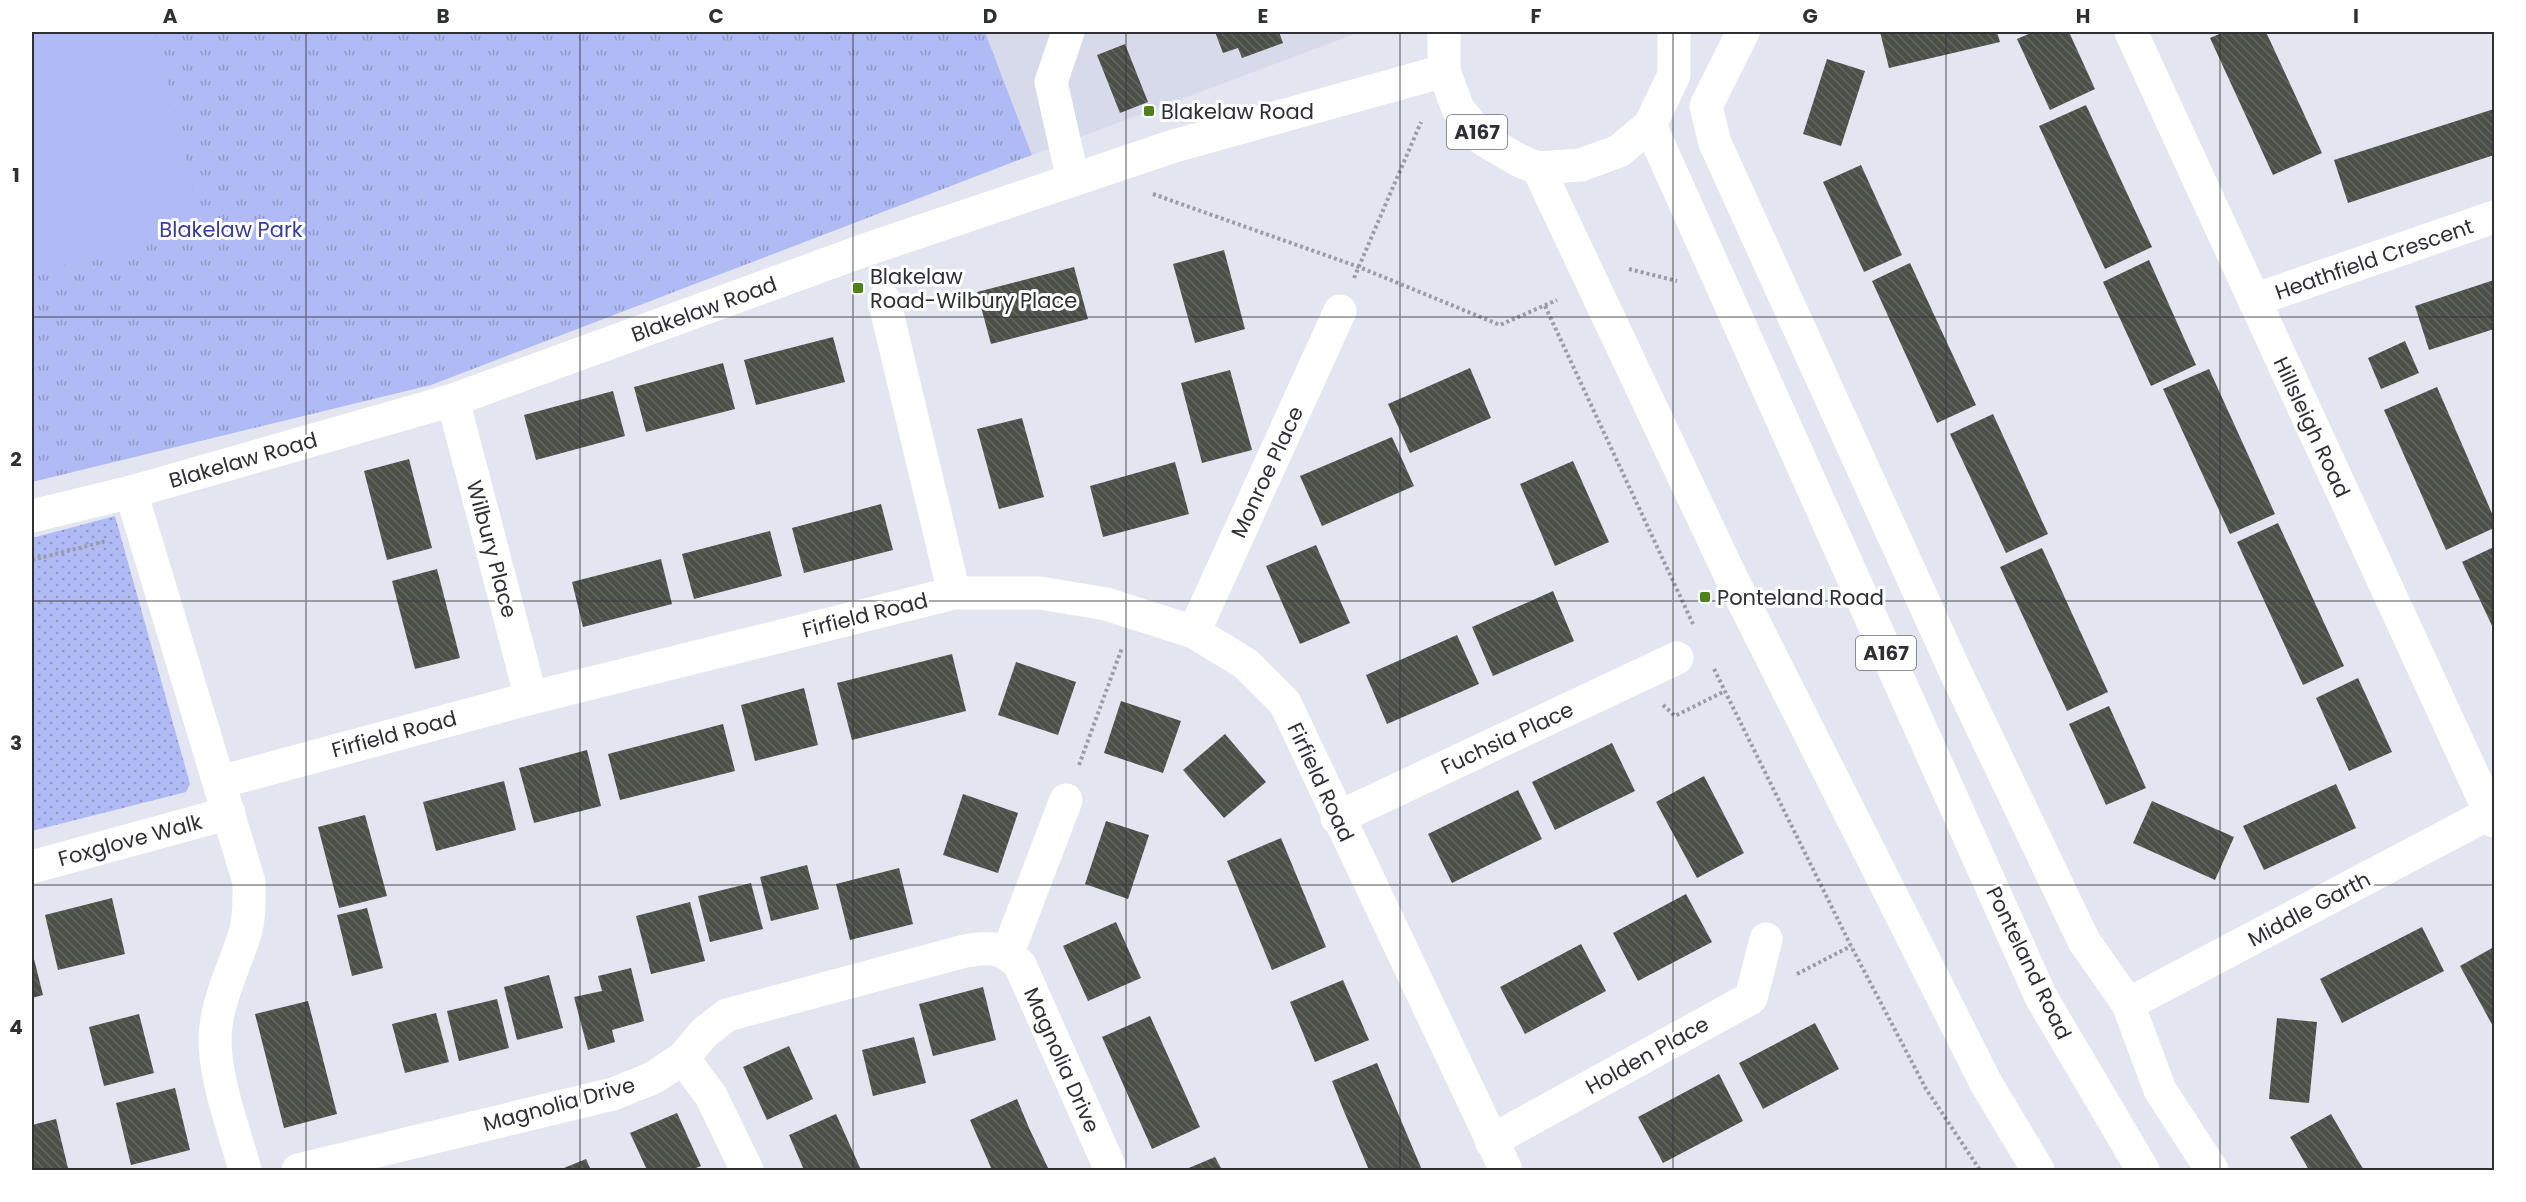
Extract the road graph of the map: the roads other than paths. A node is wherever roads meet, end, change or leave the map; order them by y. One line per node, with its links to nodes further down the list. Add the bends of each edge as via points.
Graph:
1 (1068, 32): 9 (main road, via 1051,82)
2 (1444, 32): 6 (main road, A167)
3 (1674, 32): 7 (main road, A167, via 1674,75)
4 (1743, 32): 29 (main road, via 1706,106 1715,142 1956,673 2084,941)
5 (2131, 32): 12 (main road, Hillsleigh Road)
6 (1434, 74): 8 (main road, A167, via 1484,140); 9 (main road, Blakelaw Road, via 1174,146)
7 (1650, 124): 8 (main road, A167, via 1619,151 1581,165); 39 (main road, Ponteland Road / A167, via 2040,997)
8 (1538, 168): 38 (main road, via 1743,600 1987,1085)
9 (1073, 180): 14 (main road, Blakelaw Road, via 865,250)
10 (2494, 217): 12 (main road, Heathfield Crescent)
11 (884, 300): 17 (main road)
12 (2254, 300): 24 (main road, Hillsleigh Road)
13 (1340, 311): 18 (main road, Monroe Place)
14 (453, 400): 15 (main road, Blakelaw Road); 20 (main road, Wilbury Place)
15 (131, 492): 16 (main road, Blakelaw Road); 21 (main road)
16 (32, 516)
17 (954, 593): 18 (main road, Firfield Road, via 1040,593 1106,604); 20 (main road, Firfield Road)
18 (1194, 632): 25 (main road, Firfield Road, via 1246,664 1285,703)
19 (1677, 658): 25 (main road, Fuchsia Place)
20 (531, 698): 21 (main road, Firfield Road)
21 (220, 782): 23 (main road)
22 (1065, 800): 28 (main road)
23 (229, 813): 26 (main road, Foxglove Walk); 33 (main road, via 249,882 249,907 215,1028 218,1067)
24 (2492, 817): 29 (main road, Middle Garth)
25 (1337, 818): 31 (main road, Firfield Road)
26 (32, 867)
27 (1766, 939): 31 (main road, Holden Place, via 1751,998)
28 (1008, 952): 30 (main road, Magnolia Drive, via 987,948 965,951 727,1015 704,1033); 36 (main road, Magnolia Drive, via 1020,965)
29 (2128, 1004): 40 (main road, via 2160,1090)
30 (683, 1058): 32 (main road, Magnolia Drive, via 653,1078 613,1094); 35 (main road, via 711,1096)
31 (1491, 1142): 37 (main road, Firfield Road)
32 (387, 1160): 34 (main road, Magnolia Drive)
33 (245, 1170)
34 (298, 1170)
35 (747, 1170)
36 (1111, 1170)
37 (1506, 1170)
38 (2038, 1170)
39 (2143, 1170)
40 (2212, 1170)

